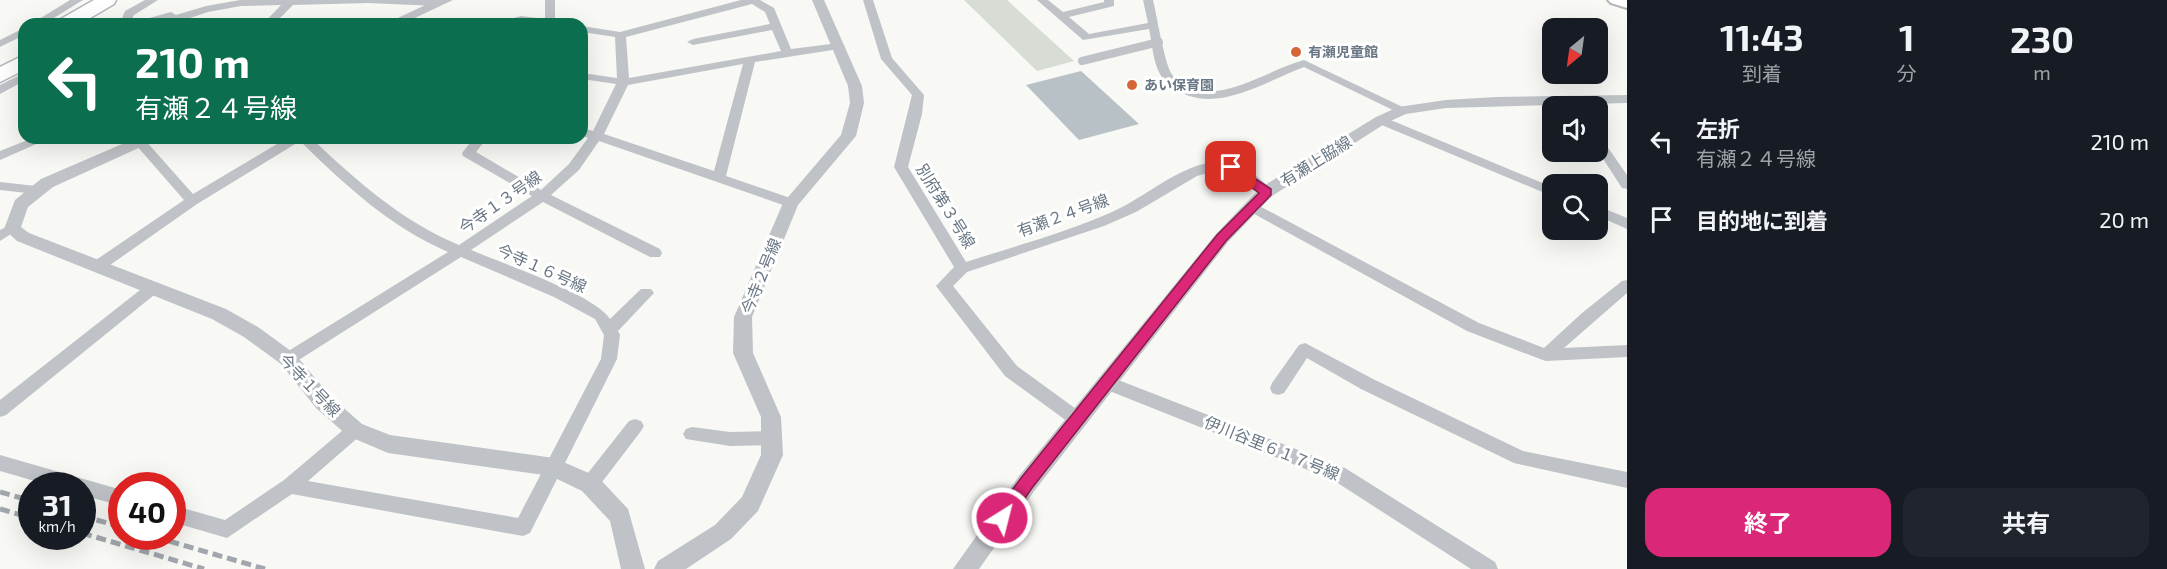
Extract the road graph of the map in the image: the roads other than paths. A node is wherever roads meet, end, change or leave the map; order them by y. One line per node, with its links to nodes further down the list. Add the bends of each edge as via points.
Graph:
1 (78, 0): 19 (street)
2 (107, 0): 20 (highway)
3 (125, 0): 21 (highway)
4 (153, 0): 22 (street)
5 (368, 0): 14 (street); 15 (street)
6 (550, 0): 27 (street)
7 (753, 0): 29 (street, via 770,10); 32 (street)
8 (818, 0): 36 (street, 今寺２号線)
9 (868, 0): 79 (street, 別府第３号線, via 886,59 918,95 901,167)
10 (1042, 0): 18 (street)
11 (1109, 0): 18 (street, via 1110,4)
12 (1148, 0): 28 (street)
13 (1616, 0): 16 (main road)
14 (442, 1): 26 (street)
15 (290, 2): 17 (street, via 241,3); 25 (street)
16 (1627, 3)
17 (206, 9): 23 (street); 24 (street)
18 (1061, 16): 28 (street, via 1087,38)
19 (46, 18)
20 (76, 18)
21 (94, 18)
22 (127, 18)
23 (161, 18)
24 (179, 18)
25 (274, 18)
26 (404, 18)
27 (552, 18)
28 (1154, 25): 34 (street)
29 (776, 26): 33 (street); 38 (street)
30 (588, 30): 32 (street)
31 (18, 34): 35 (street)
32 (620, 35): 46 (street, 今寺１３号線)
33 (693, 42)
34 (1159, 42): 40 (street); 51 (street, via 1170,80 1207,96 1304,63)
35 (0, 45)
36 (839, 46): 38 (street); 71 (street, 今寺２号線, via 855,86 854,120 848,136)
37 (18, 53): 41 (highway)
38 (786, 53): 39 (street)
39 (750, 59): 46 (street); 63 (street)
40 (1082, 61)
41 (0, 64)
42 (18, 65): 43 (highway)
43 (0, 76)
44 (588, 77): 46 (street)
45 (18, 79): 47 (street)
46 (623, 82): 54 (street, 今寺１３号線)
47 (0, 90)
48 (1627, 99): 49 (street, 有瀬上脇線)
49 (1608, 100)
50 (1542, 103): 51 (street, 有瀬上脇線, via 1446,104)
51 (1404, 110): 52 (street, 有瀬上脇線)
52 (1381, 120): 66 (street); 68 (street, 有瀬上脇線)
53 (588, 133): 54 (street)
54 (597, 135): 63 (street); 69 (street, 今寺１３号線, via 574,167)
55 (29, 144): 61 (street)
56 (135, 144): 67 (street, 今寺１号線, via 67,172)
57 (148, 144): 70 (street)
58 (286, 144): 70 (street)
59 (310, 144): 76 (street, 今寺１６号線, via 357,189 424,236)
60 (476, 144): 69 (street, via 468,153)
61 (0, 156)
62 (1608, 157): 64 (street)
63 (719, 178): 71 (street)
64 (1627, 185)
65 (0, 186): 67 (street)
66 (1542, 188)
67 (36, 190): 75 (street, 今寺１号線, via 21,204)
68 (1266, 192): 72 (street, 有瀬上脇線); 79 (street, 有瀬２４号線, via 1222,164 1176,179 1120,214)
69 (542, 196): 76 (street, 今寺１３号線); 77 (street)
70 (192, 201): 78 (street)
71 (791, 203): 94 (street, 今寺２号線, via 743,317 743,353 771,417)
72 (1252, 207): 85 (street, via 1473,327); 87 (street, 有瀬上脇線, via 1222,238)
73 (1608, 215): 74 (street)
74 (1627, 224)
75 (6, 233): 78 (street, 今寺１号線)
76 (460, 251): 83 (street, 今寺１６号線, via 559,293 600,315); 86 (street, 今寺１３号線)
77 (655, 253)
78 (98, 266): 81 (street, 今寺１号線)
79 (962, 268): 90 (street, 別府第３号線, via 944,286 1011,371)
80 (1627, 285): 85 (street)
81 (154, 287): 86 (street, 今寺１号線, via 219,314); 89 (street)
82 (646, 293): 83 (street)
83 (609, 330): 96 (street, via 609,359)
84 (1627, 351): 85 (street)
85 (1546, 355)
86 (288, 359): 92 (street, 今寺１号線, via 323,402)
87 (1108, 383): 90 (street, 有瀬上脇線); 105 (street, 伊川谷里６１７号線, via 1340,474)
88 (1278, 388): 98 (street, via 1305,349 1367,384 1520,458)
89 (0, 410)
90 (1077, 420): 104 (street, 有瀬上脇線)
91 (635, 426): 99 (street)
92 (355, 430): 96 (street, 今寺１号線, via 388,444); 100 (street)
93 (692, 434): 94 (street, via 730,439)
94 (771, 438): 103 (street, 今寺２号線, via 772,455 750,504 723,532)
95 (0, 463): 97 (street)
96 (554, 467): 99 (street, 今寺１号線); 100 (street, via 523,527)
97 (30, 472)
98 (1627, 480)
99 (590, 484): 102 (street, 今寺１号線, via 620,516)
100 (291, 486): 101 (street, via 226,529)
101 (186, 517)
102 (633, 569)
103 (666, 569)
104 (965, 569)
105 (1488, 569)

